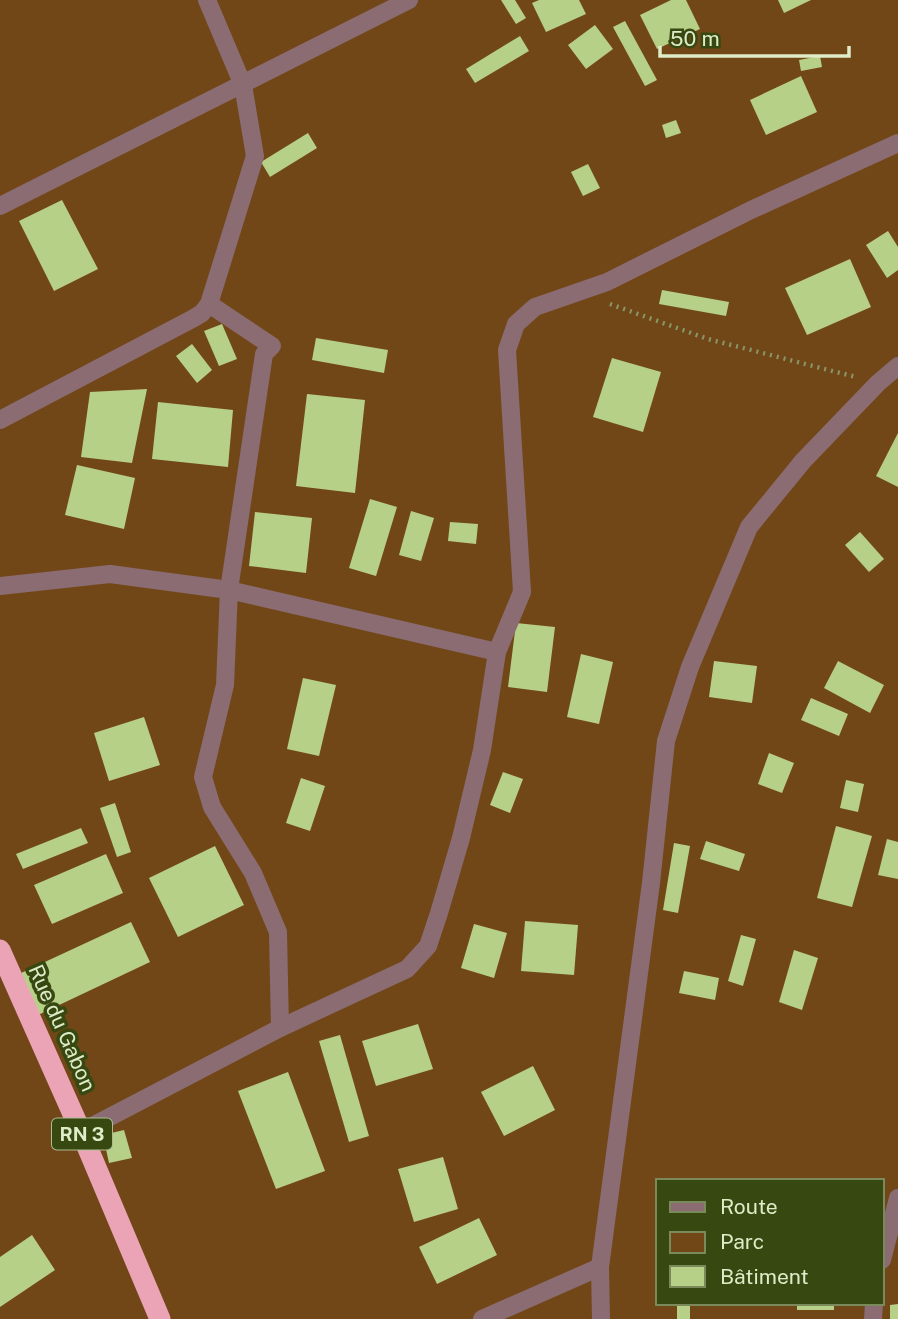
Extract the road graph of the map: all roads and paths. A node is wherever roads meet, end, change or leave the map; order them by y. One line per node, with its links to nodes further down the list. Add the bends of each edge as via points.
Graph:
1 (207, 0): 3 (street)
2 (403, 1): 3 (street)
3 (243, 85): 5 (street); 7 (street, via 255,156)
4 (898, 143): 6 (street, via 607,282)
5 (0, 206)
6 (573, 292): 9 (path, via 708,339); 13 (street, via 535,307 516,324 507,350 522,592)
7 (209, 304): 10 (street, via 194,318); 12 (street, via 272,346 264,354)
8 (898, 366): 9 (street)
9 (877, 383): 19 (street, via 749,527 690,667 666,741)
10 (0, 420)
11 (0, 586): 12 (street, via 110,574)
12 (229, 590): 13 (street); 15 (street, via 225,685 202,777 212,807 253,873 278,932)
13 (497, 652): 15 (street, via 482,750 428,946 407,969)
14 (0, 950): 16 (highway, Rue du Gabon / RN 3)
15 (280, 1028): 16 (street)
16 (81, 1132): 20 (highway, Rue du Gabon / RN 3)
17 (898, 1198): 18 (street)
18 (884, 1252)
19 (600, 1268): 21 (street); 22 (street)
20 (160, 1319)
21 (482, 1319)
22 (601, 1319)

